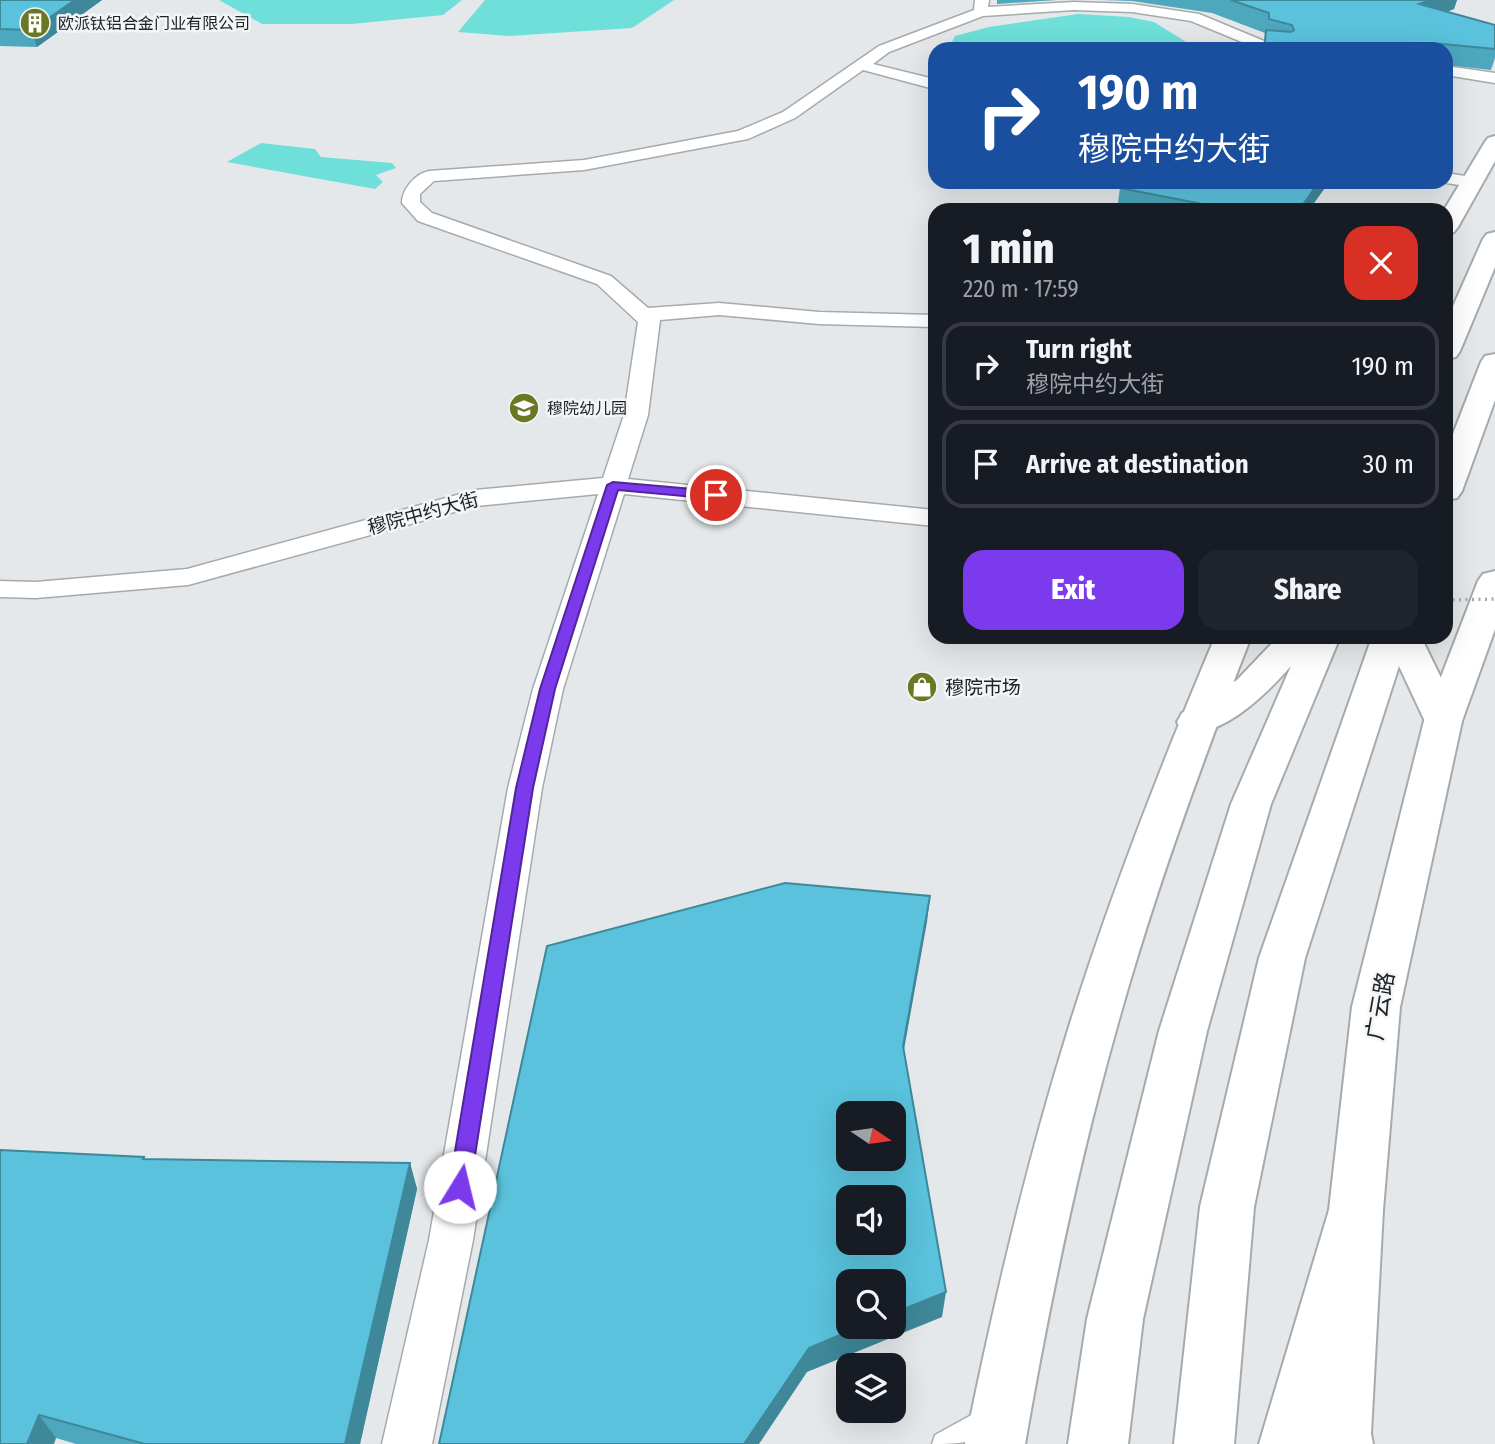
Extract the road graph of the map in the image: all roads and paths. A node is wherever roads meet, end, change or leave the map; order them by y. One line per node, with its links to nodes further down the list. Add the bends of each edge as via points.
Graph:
1 (982, 6): 2 (street, via 1132,8 1194,17); 3 (street, via 884,49)
2 (1254, 42)
3 (860, 65): 6 (street); 12 (street, via 789,115 742,135 584,165 429,176 411,193 411,203 425,217 604,280)
4 (1453, 72): 5 (street)
5 (1495, 78)
6 (928, 82)
7 (1495, 142): 9 (main road)
8 (1453, 179): 9 (street)
9 (1472, 182): 10 (main road)
10 (1453, 215)
11 (1495, 239): 14 (main road)
12 (644, 315): 13 (street, via 719,309); 17 (street, via 649,320 636,415)
13 (928, 321)
14 (1453, 335)
15 (1495, 362): 16 (main road)
16 (1453, 473)
17 (613, 485): 18 (street, 穆院中约大街); 20 (street, 穆院中约大街, via 475,498 188,577); 32 (street, via 548,689 525,788 451,1240)
18 (928, 517)
19 (1495, 582): 28 (main road, 广云路)
20 (0, 589)
21 (1495, 599): 22 (path, bridge)
22 (1453, 600)
23 (1230, 644): 29 (main road)
24 (1291, 644): 29 (main road, via 1250,688)
25 (1319, 644): 34 (main road, via 1251,804 1183,1031 1115,1318)
26 (1388, 644): 35 (main road, via 1282,958 1227,1207)
27 (1406, 644): 28 (main road)
28 (1443, 721): 31 (main road, 广云路, via 1376,1007)
29 (1196, 722): 30 (main road, via 1149,846 1079,1072 1009,1359)
30 (998, 1427): 33 (lane)
31 (1329, 1441)
32 (407, 1444)
33 (944, 1444)
34 (1098, 1444)
35 (1204, 1444)

